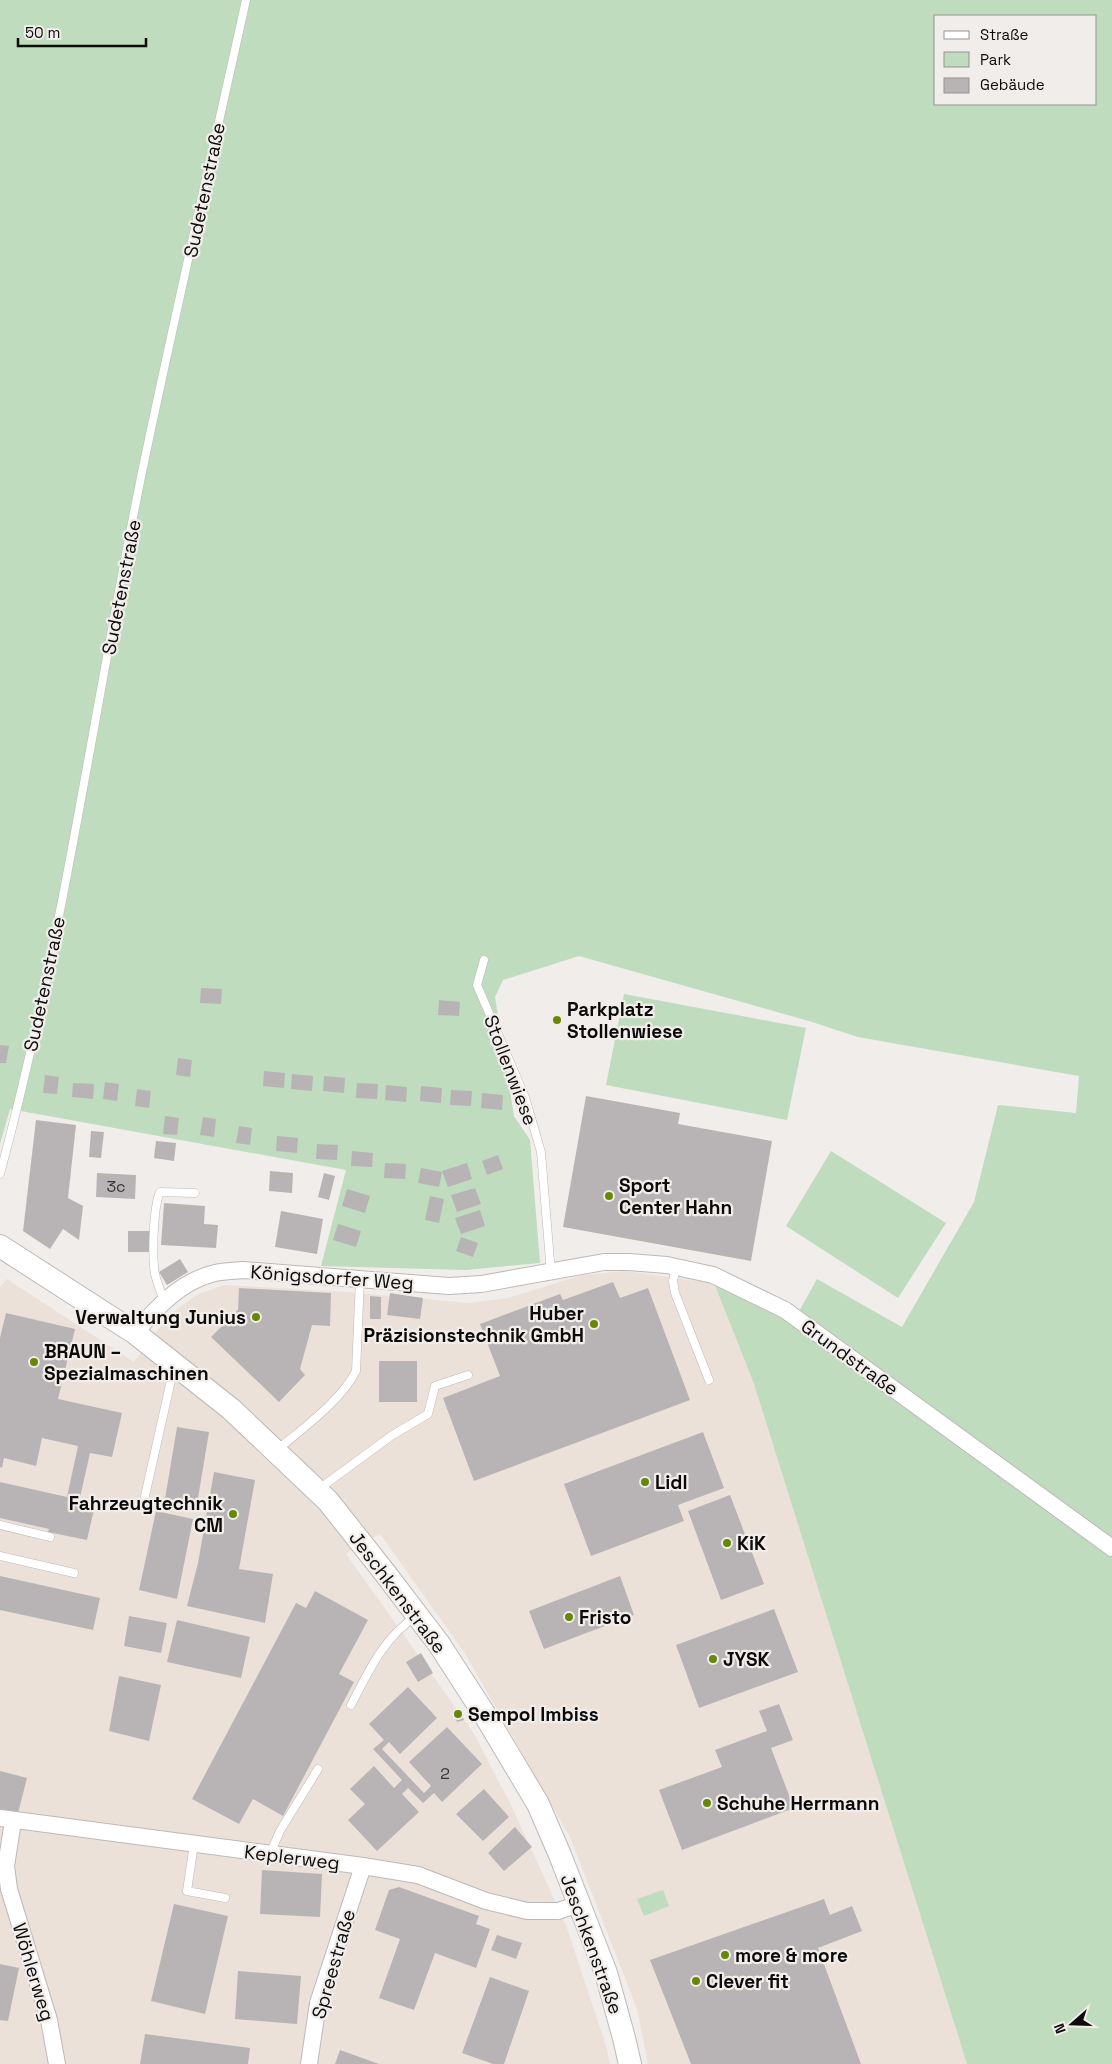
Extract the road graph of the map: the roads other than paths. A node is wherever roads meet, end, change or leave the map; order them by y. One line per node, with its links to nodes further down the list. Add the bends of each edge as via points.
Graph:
1 (246, 0): 3 (lane, Sudetenstraße, via 141,477 49,964)
2 (484, 960): 7 (lane, Stollenwiese, via 478,985 525,1096 540,1152)
3 (0, 1174)
4 (195, 1193): 9 (lane, via 160,1192 156,1201 154,1262)
5 (0, 1246): 10 (street, Jeschkenstraße)
6 (676, 1267): 7 (street, Grundstraße, via 604,1262); 13 (lane, via 674,1293); 19 (street, Grundstraße, via 713,1275 784,1310)
7 (550, 1273): 8 (street, Königsdorfer Weg, via 449,1286)
8 (360, 1279): 9 (street, Königsdorfer Weg, via 242,1270 215,1273 191,1282); 14 (lane, via 356,1371 328,1405)
9 (164, 1301): 10 (street, Königsdorfer Weg)
10 (135, 1333): 11 (street, Jeschkenstraße)
11 (174, 1364): 14 (street, Jeschkenstraße, via 231,1409); 16 (lane)
12 (468, 1375): 15 (lane, via 435,1386 428,1414 391,1436)
13 (709, 1380)
14 (276, 1452): 15 (street, Jeschkenstraße)
15 (317, 1490): 22 (street, Jeschkenstraße)
16 (145, 1496)
17 (0, 1525): 18 (lane)
18 (50, 1537)
19 (1112, 1548)
20 (0, 1556): 21 (lane)
21 (74, 1574)
22 (417, 1615): 23 (lane, via 386,1643); 30 (street, Jeschkenstraße, via 485,1715 538,1804)
23 (351, 1705)
24 (318, 1769): 27 (lane, via 280,1831)
25 (7, 1820): 26 (street, Keplerweg); 31 (street, Wöhlerweg, via 9,1889 49,2020)
26 (194, 1844): 27 (street, Keplerweg); 29 (lane, via 187,1891)
27 (270, 1854): 28 (street, Keplerweg)
28 (363, 1866): 30 (street, Keplerweg, via 418,1875 486,1902 527,1910 558,1911); 32 (street, Spreestraße, via 318,2003)
29 (225, 1898)
30 (579, 1904): 33 (street, Jeschkenstraße, via 606,1973)
31 (56, 2064)
32 (309, 2064)
33 (630, 2064)

